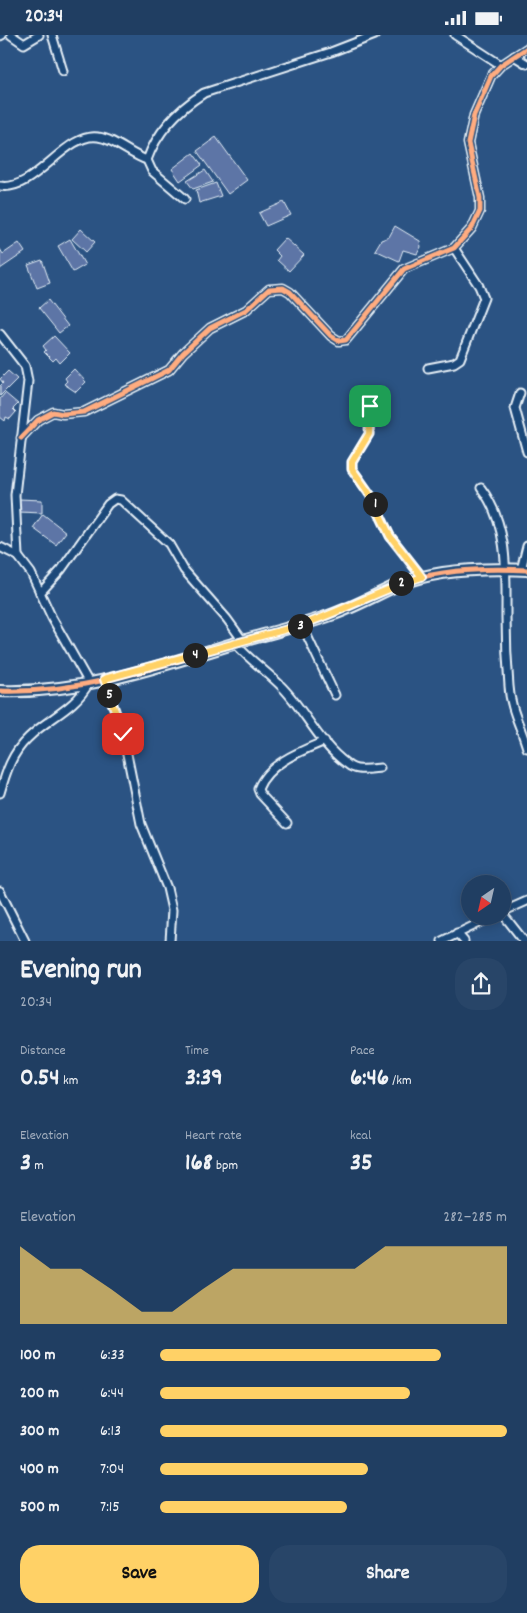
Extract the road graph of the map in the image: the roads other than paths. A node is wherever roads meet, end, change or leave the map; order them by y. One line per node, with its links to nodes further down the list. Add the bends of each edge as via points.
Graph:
1 (11, 35): 2 (street, via 24,44)
2 (39, 35)
3 (52, 35): 10 (street)
4 (375, 35): 11 (street, via 331,53 204,93 167,125)
5 (455, 35): 9 (street)
6 (527, 48): 7 (street)
7 (514, 56): 8 (street); 9 (street)
8 (527, 64)
9 (501, 65): 14 (street, via 491,76 480,99 468,143 480,211 472,228)
10 (63, 71)
11 (147, 161): 12 (street, via 103,138 85,138 19,183); 13 (street, via 152,171)
12 (0, 186)
13 (185, 199)
14 (454, 248): 16 (street, via 479,286 484,302 460,359); 19 (street, via 404,269 346,341 330,336 290,292 274,287 246,310 210,328 169,370 84,412 53,412 38,420)
15 (0, 334): 19 (street, via 24,366 28,381)
16 (428, 368)
17 (520, 393): 20 (street, via 515,408)
18 (370, 406): 27 (street, via 369,434 352,462 352,469 371,496 390,536)
19 (21, 437): 24 (street, via 15,495)
20 (527, 452)
21 (481, 488): 25 (street, via 498,517)
22 (527, 546): 26 (street)
23 (0, 547): 24 (street)
24 (18, 556): 28 (street)
25 (507, 570): 26 (street); 27 (street); 36 (street, via 509,688)
26 (524, 570)
27 (422, 577): 29 (street)
28 (40, 593): 30 (street, via 61,570 108,504 115,499 121,500 169,544 184,570 227,619); 32 (street)
29 (302, 625): 30 (street); 34 (street)
30 (239, 642): 31 (street); 35 (street, via 283,688)
31 (104, 679): 32 (street); 47 (street, via 123,734 141,824 172,910)
32 (89, 683): 33 (street, via 44,691); 38 (street, via 73,705 28,738 14,755)
33 (0, 691)
34 (335, 695)
35 (325, 741): 37 (street, via 348,765 358,770); 39 (street, via 276,766 261,782 260,794)
36 (527, 748)
37 (380, 768)
38 (0, 793)
39 (287, 823)
40 (0, 891): 46 (street)
41 (527, 901): 42 (street)
42 (511, 909)
43 (511, 924): 50 (street)
44 (475, 925): 45 (street)
45 (458, 933): 48 (street); 49 (street)
46 (25, 941)
47 (170, 941)
48 (442, 941)
49 (464, 941)
50 (524, 941)

